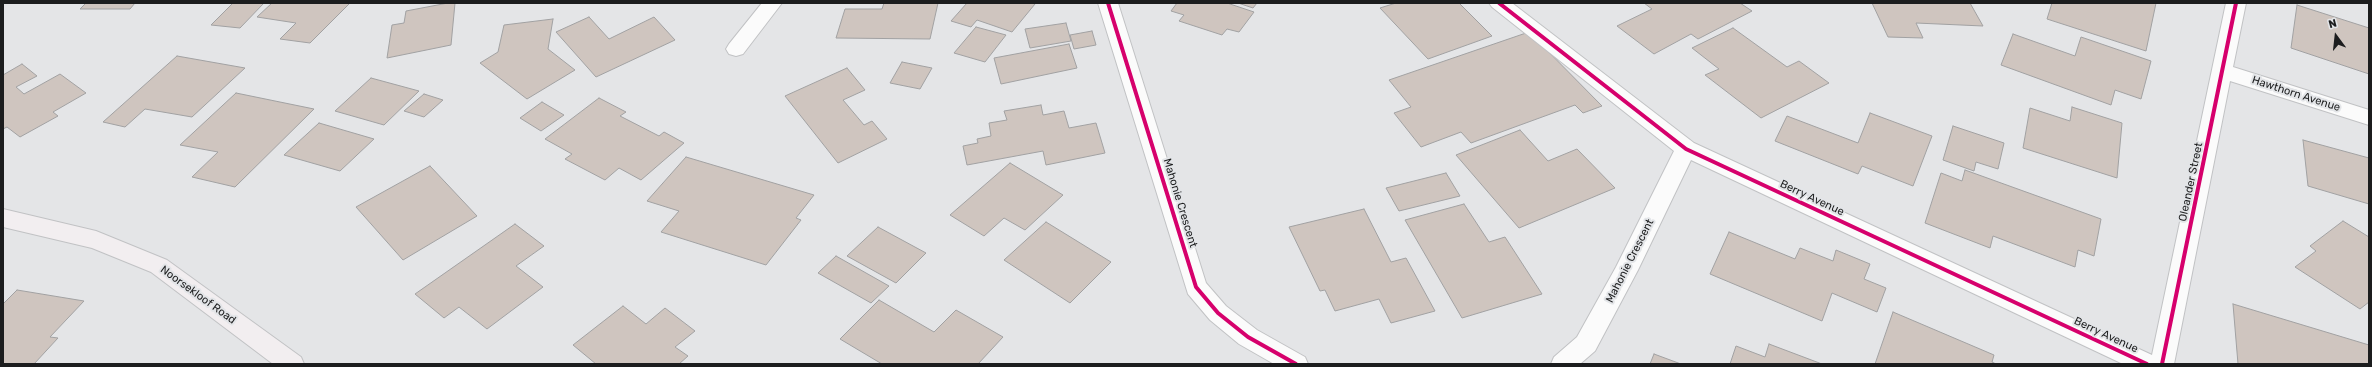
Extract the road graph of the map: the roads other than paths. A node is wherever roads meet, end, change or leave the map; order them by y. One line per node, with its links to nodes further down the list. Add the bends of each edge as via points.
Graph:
1 (772, 3): 5 (street)
2 (1108, 3): 11 (street, Mahonie Crescent, via 1196,287 1218,313 1248,337)
3 (1498, 3): 8 (street, Berry Avenue)
4 (2236, 3): 6 (street, Oleander Street)
5 (736, 49)
6 (2223, 71): 7 (street, Hawthorn Avenue); 14 (street, Oleander Street)
7 (2369, 118)
8 (1686, 149): 12 (street, Mahonie Crescent, via 1586,344); 13 (street, Berry Avenue)
9 (3, 218): 10 (street, Noorsekloof Road, via 96,240 159,266)
10 (292, 364)
11 (1296, 364)
12 (1563, 364)
13 (2146, 364)
14 (2162, 364)

